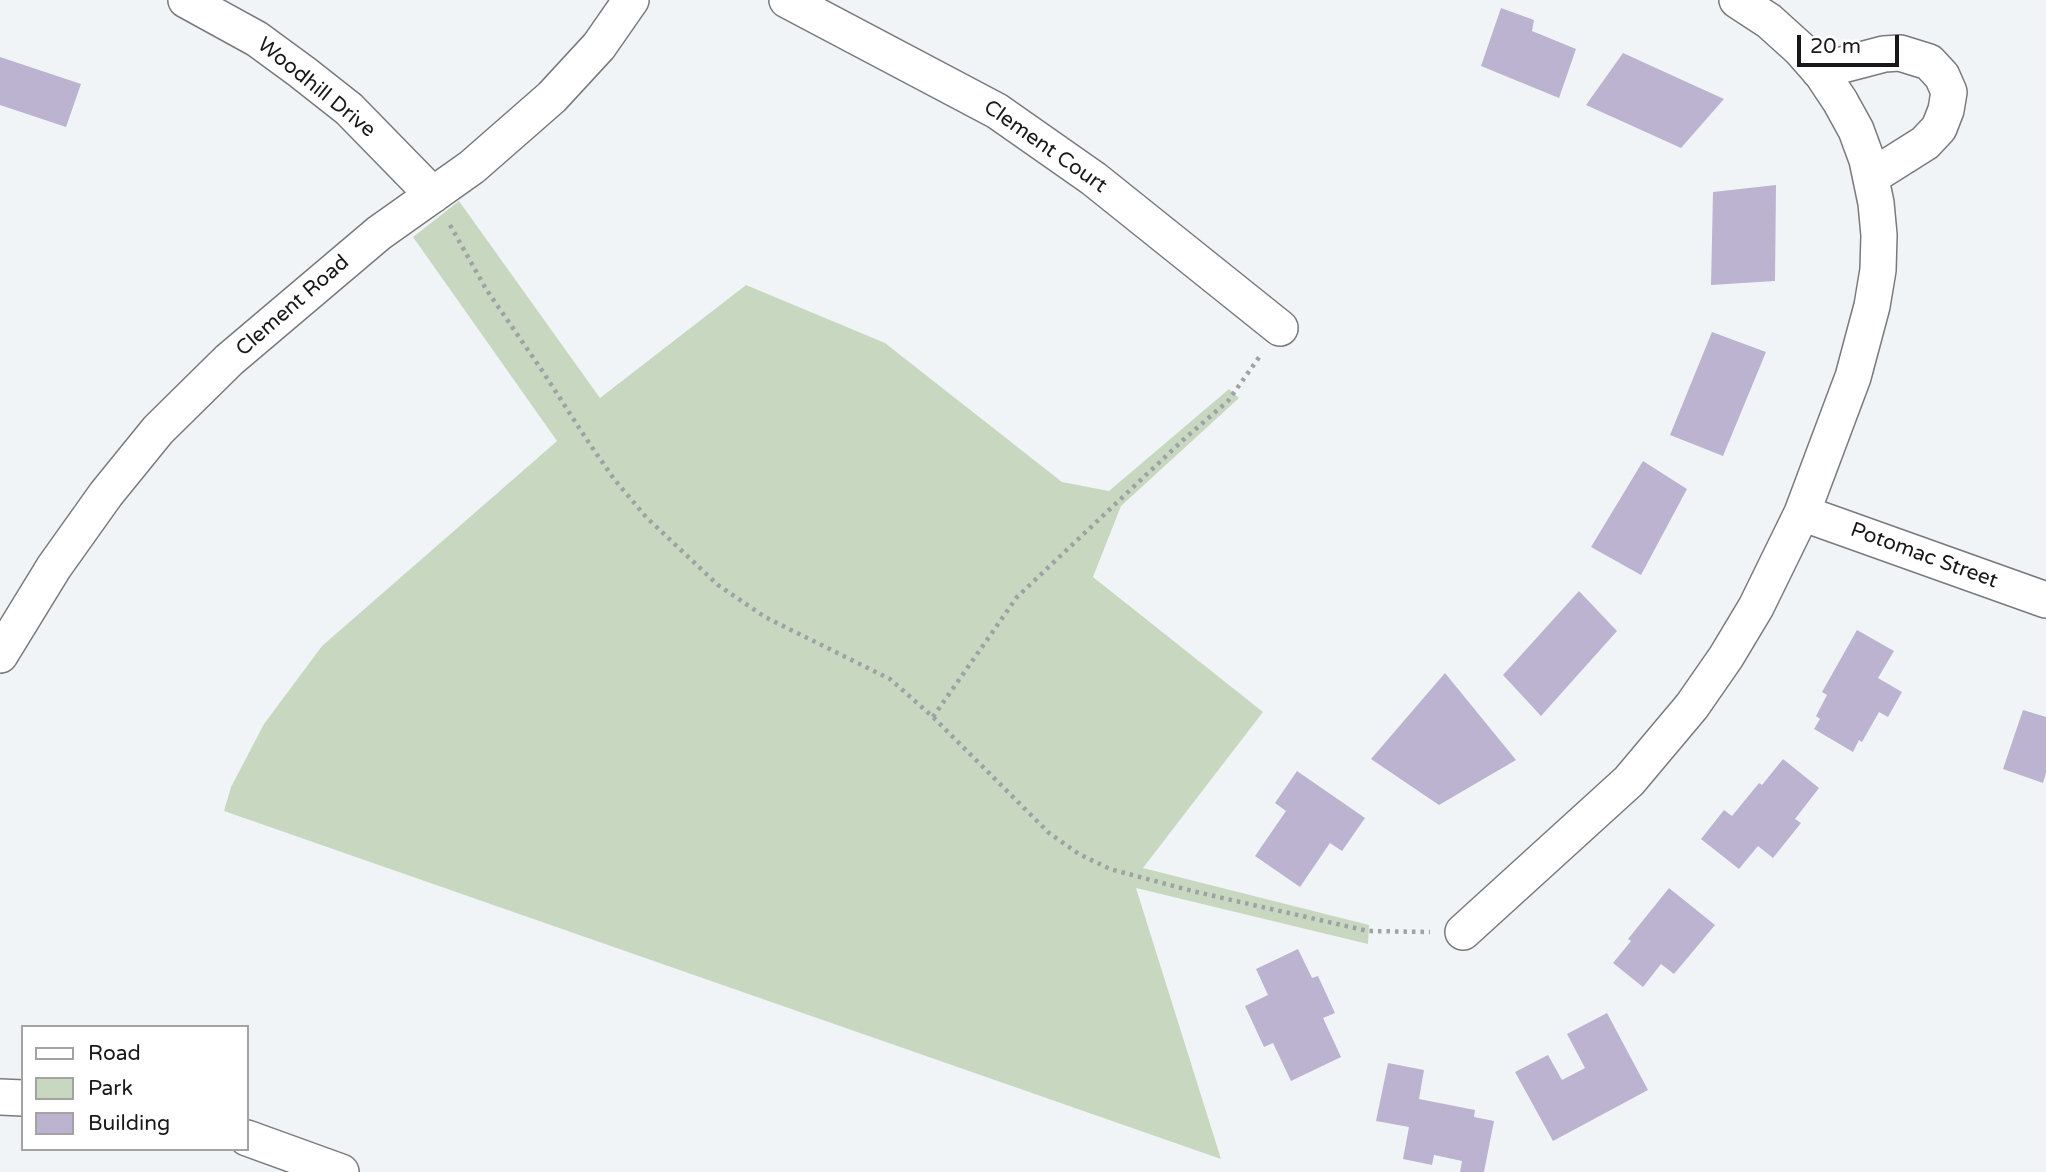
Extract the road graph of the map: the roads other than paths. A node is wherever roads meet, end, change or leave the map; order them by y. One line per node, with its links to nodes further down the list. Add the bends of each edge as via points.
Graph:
1 (186, 0): 7 (street, Woodhill Drive, via 257,39 312,79 349,109)
2 (631, 0): 7 (street, Clement Road, via 552,97)
3 (787, 0): 8 (street, Clement Court, via 997,111 1094,179)
4 (1737, 0): 5 (street, via 1769,21)
5 (1819, 71): 6 (street, via 1856,130); 6 (street, via 1900,52 1929,62 1942,76 1948,92 1939,128 1925,143)
6 (1871, 177): 9 (street, via 1879,235 1872,306 1853,377)
7 (433, 195): 11 (street, Clement Road, via 359,250 229,360 158,430 54,567)
8 (1280, 328)
9 (1802, 513): 10 (street, Potomac Street); 12 (street, via 1756,607 1692,706 1629,781)
10 (2046, 600)
11 (0, 655)
12 (1463, 932)
13 (0, 1097): 14 (street)
14 (21, 1098)
15 (248, 1138): 16 (street)
16 (341, 1172)

